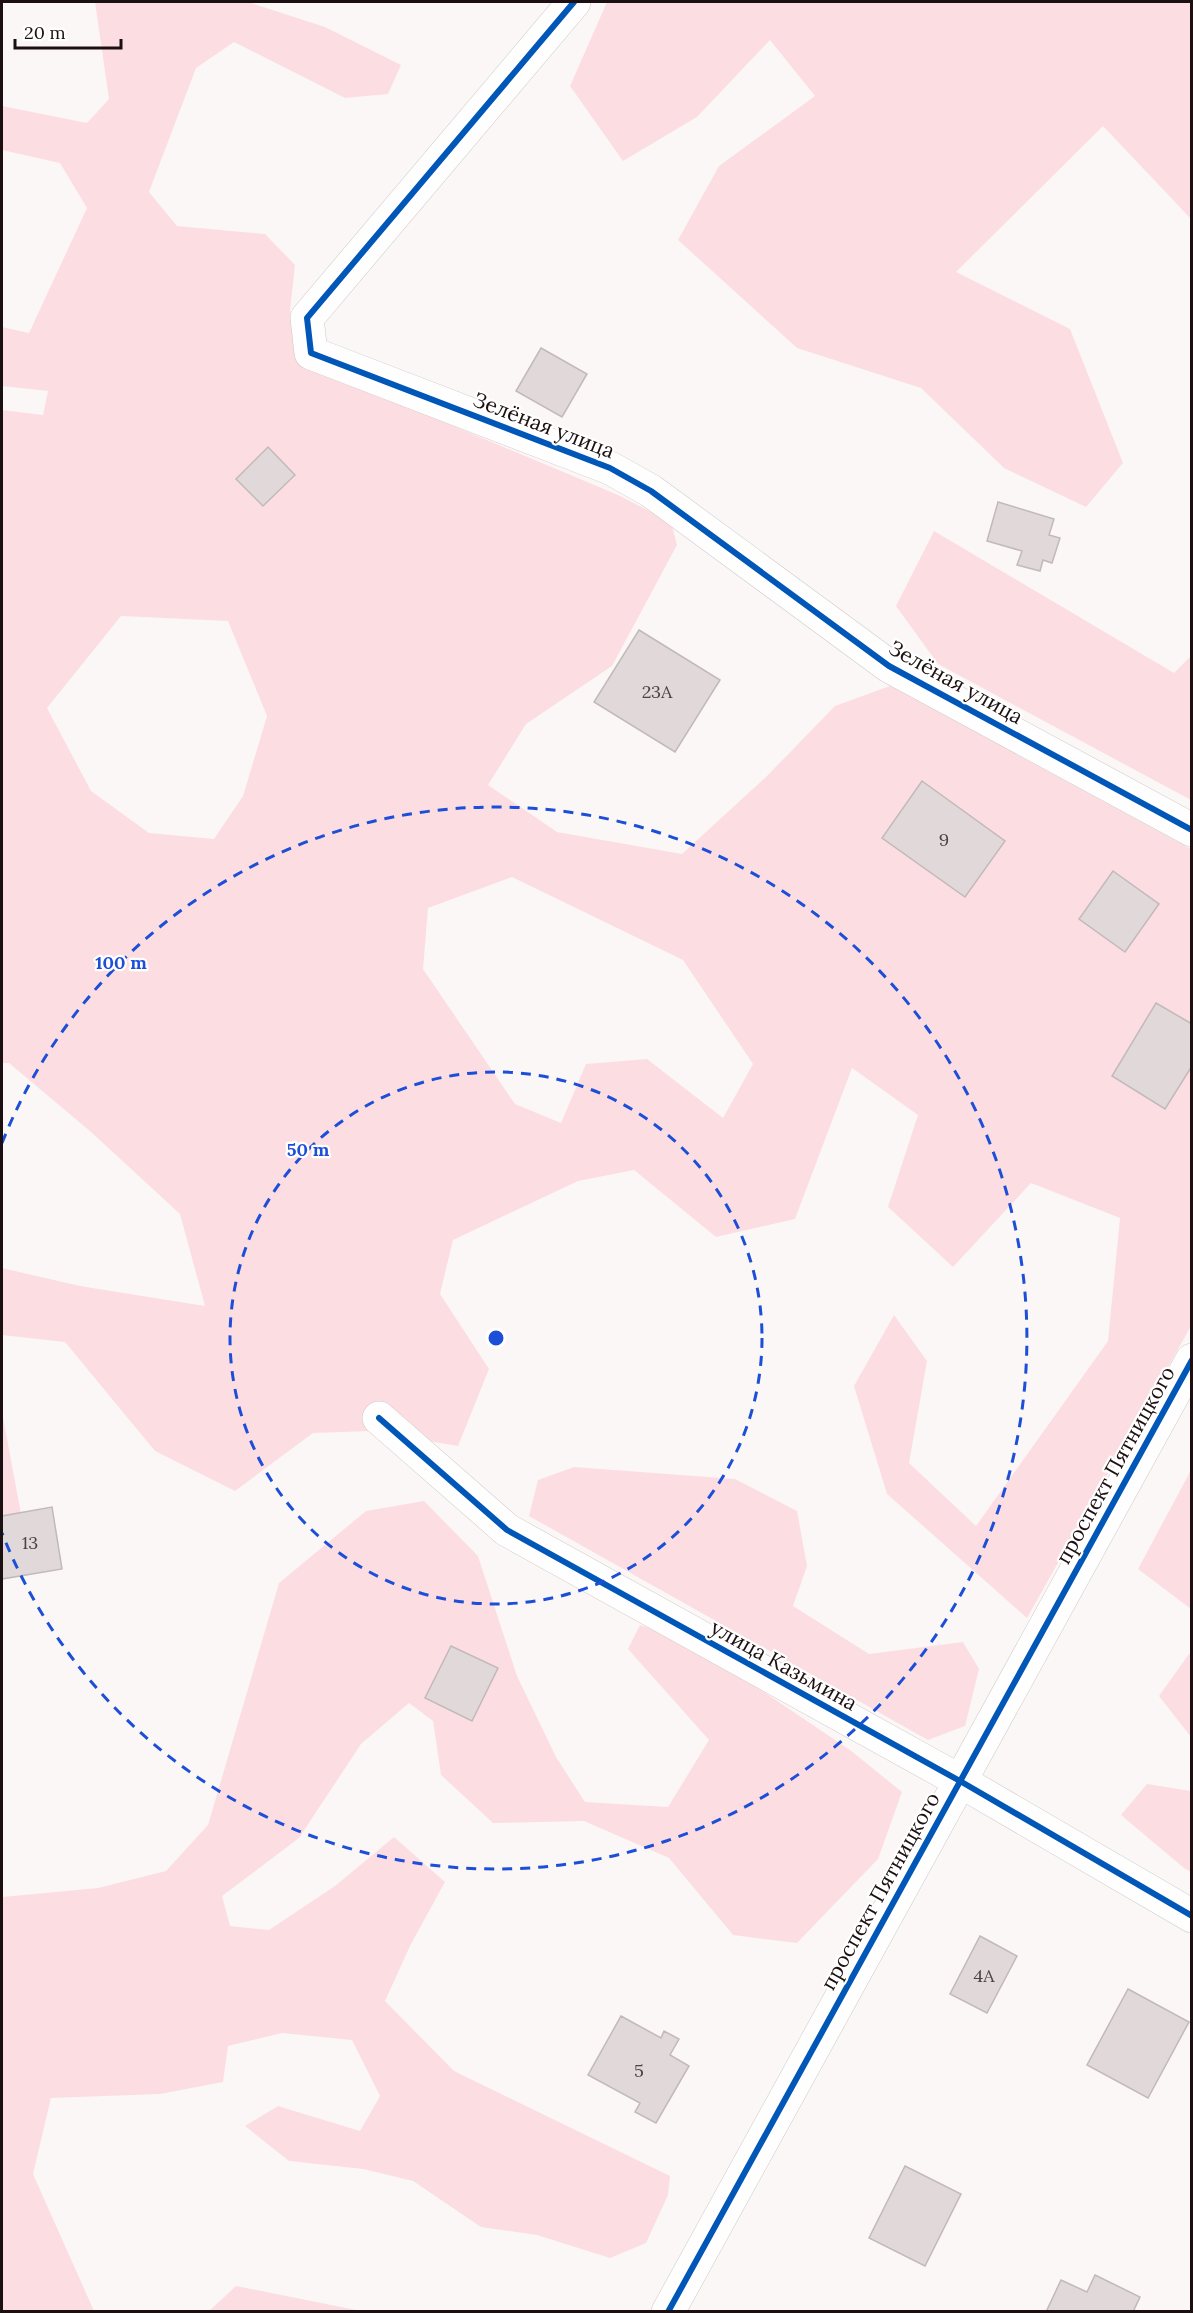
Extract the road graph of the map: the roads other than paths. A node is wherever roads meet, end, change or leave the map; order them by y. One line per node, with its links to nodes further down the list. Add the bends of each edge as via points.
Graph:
1 (574, 2): 2 (street, Зелёная улица, via 308,318 312,353 610,468 651,491 889,666)
2 (1191, 830)
3 (1191, 1360): 5 (street, проспект Пятницкого)
4 (379, 1418): 5 (street, улица Казьмина, via 507,1530)
5 (960, 1781): 6 (street, улица Казьмина); 7 (street, проспект Пятницкого)
6 (1191, 1916)
7 (668, 2312)

